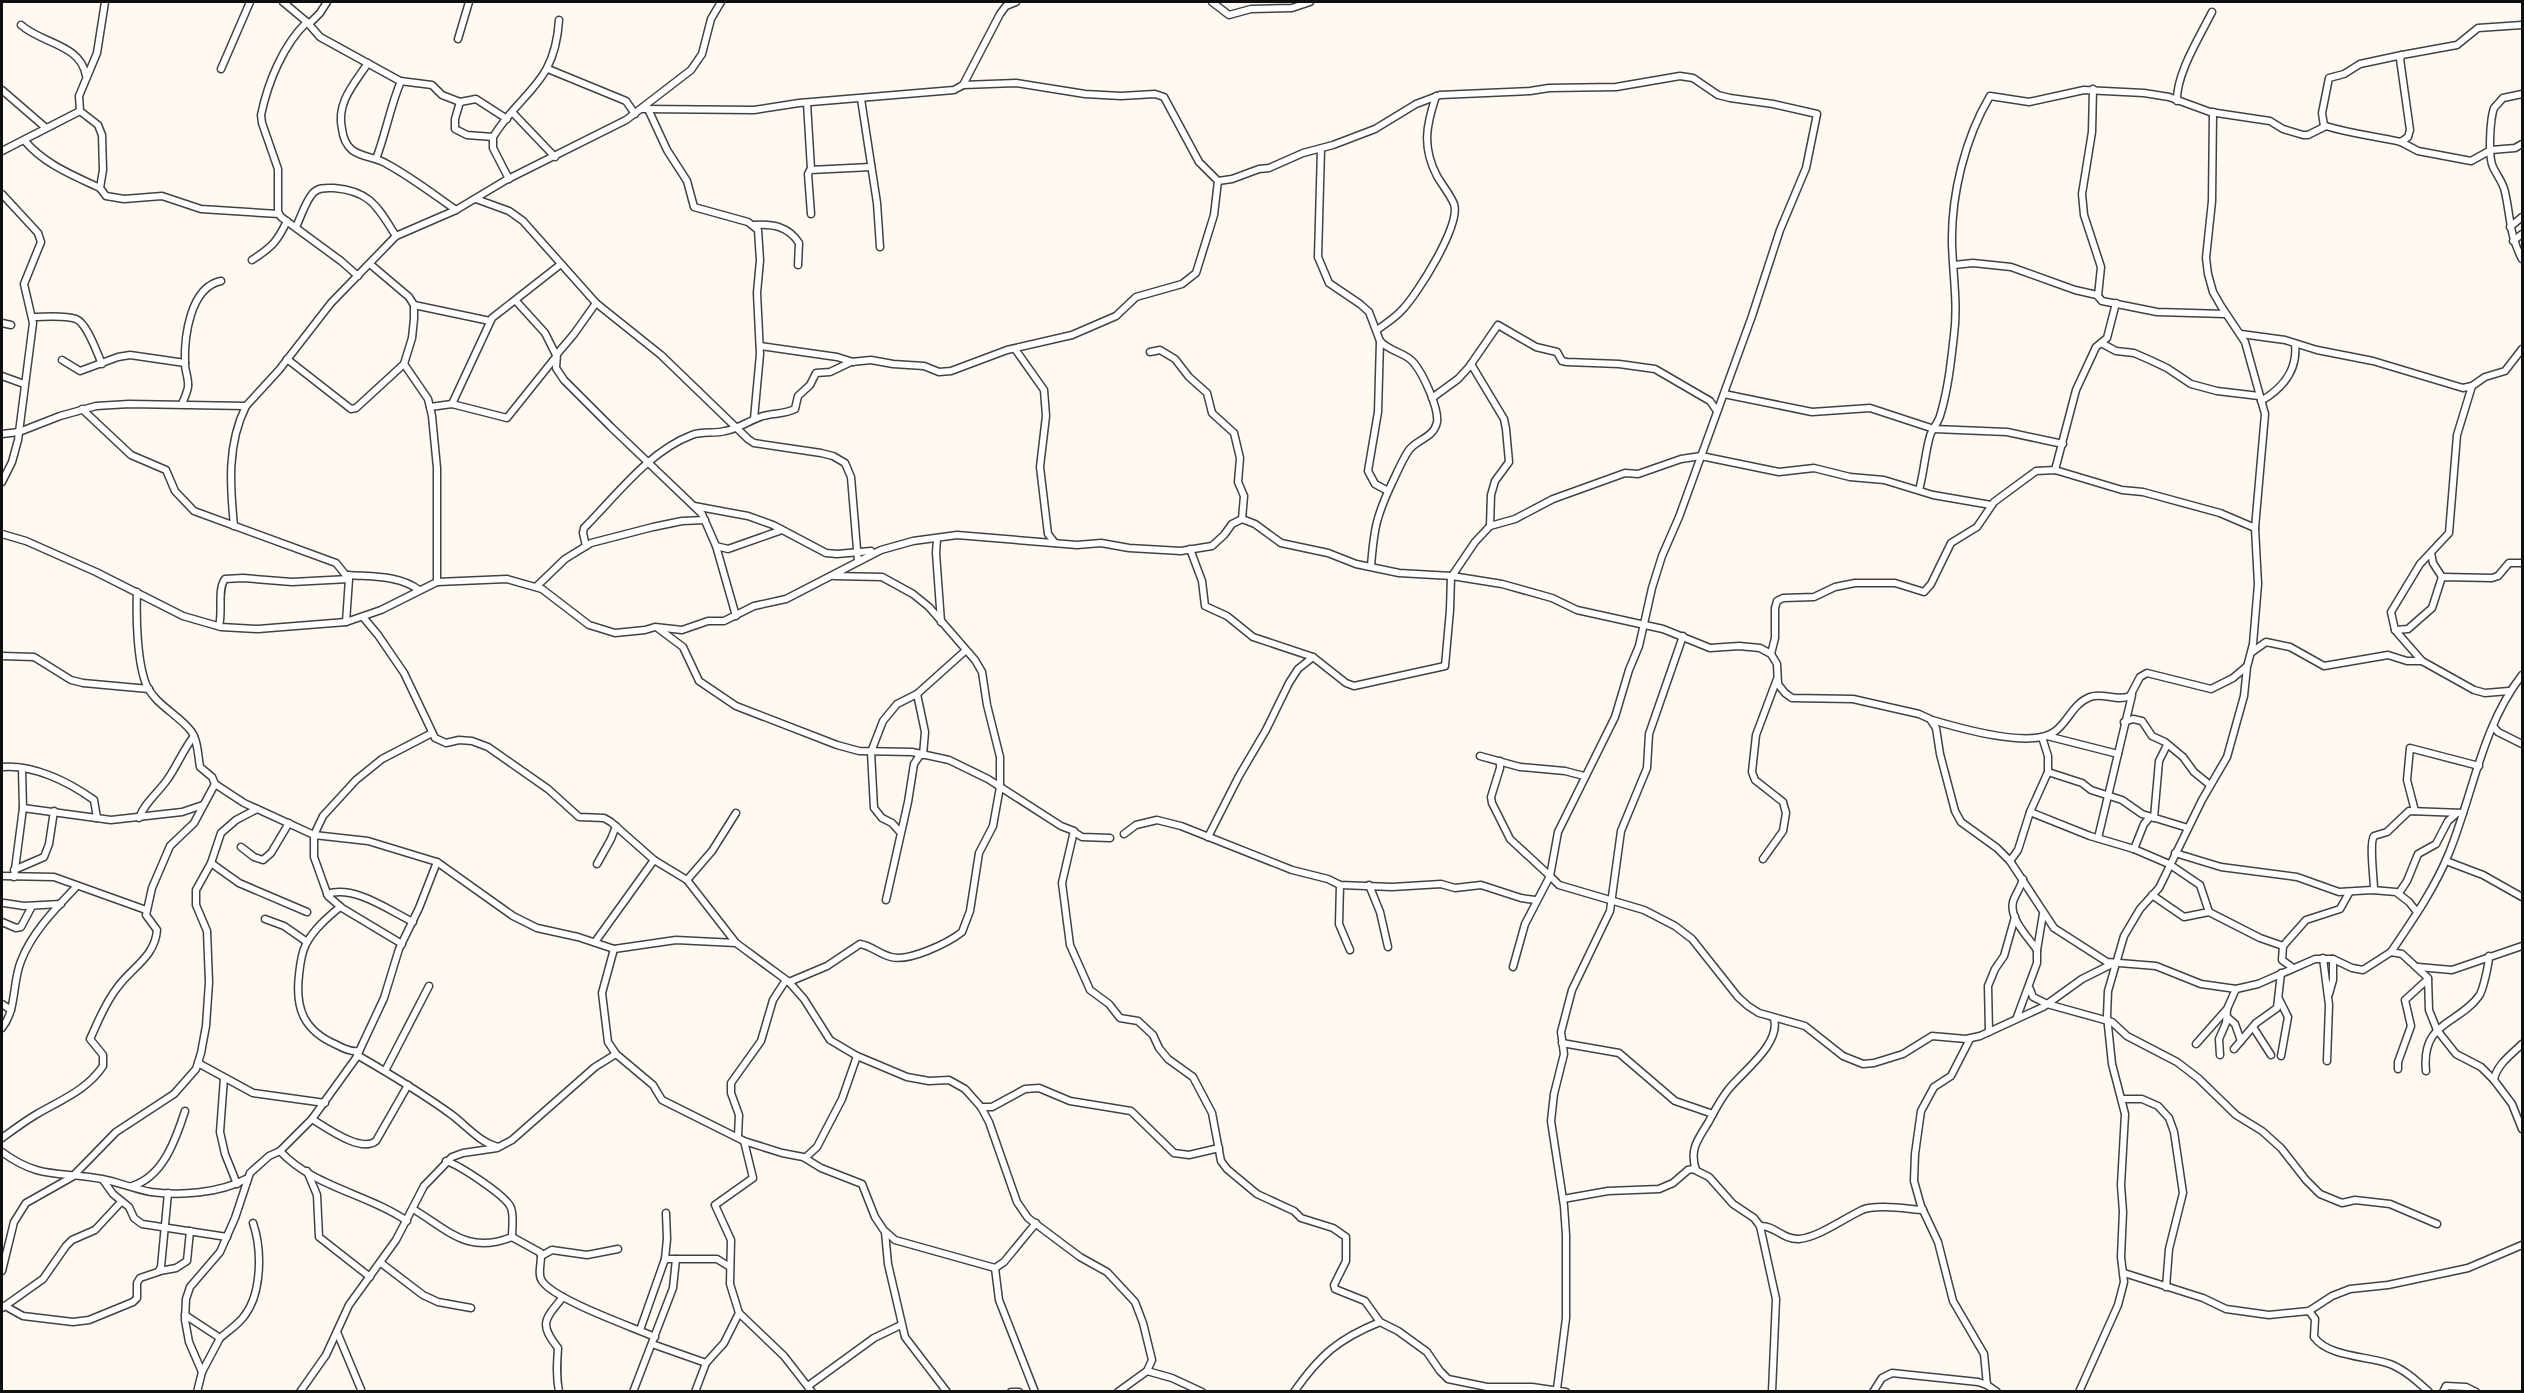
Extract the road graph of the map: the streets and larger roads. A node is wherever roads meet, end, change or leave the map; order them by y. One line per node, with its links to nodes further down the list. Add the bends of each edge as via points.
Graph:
1 (105, 2): 21 (street, via 97,53)
2 (250, 2): 19 (street)
3 (283, 2): 13 (street)
4 (327, 2): 13 (street)
5 (470, 2): 16 (street)
6 (721, 2): 32 (street, via 696,64)
7 (1016, 2): 10 (street)
8 (1212, 2): 9 (street, via 1229,15 1247,9 1292,8)
9 (1310, 2)
10 (1007, 4): 23 (street)
11 (2212, 12): 29 (street, via 2194,44)
12 (560, 20): 20 (street, via 557,45)
13 (308, 23): 18 (street, via 320,37); 57 (street, via 295,33 284,51 261,115 278,170)
14 (21, 25): 21 (street, via 71,51 83,64)
15 (2523, 25): 17 (street, via 2478,28 2457,45)
16 (458, 39)
17 (2402, 55): 38 (street, via 2360,64 2329,78 2322,113); 42 (street, via 2410,130)
18 (368, 63): 22 (street); 48 (street, via 344,100 339,118 352,149)
19 (221, 69)
20 (548, 69): 35 (street); 36 (street, via 613,94 626,101)
21 (86, 77): 33 (street, via 79,96)
22 (401, 81): 30 (street, via 432,85 442,95); 48 (street)
23 (963, 85): 28 (street, via 954,90); 52 (street, via 1016,83 1085,94 1162,96 1199,162)
24 (2093, 89): 29 (street, via 2144,93); 73 (street, via 2029,102 1990,96 1977,122 1959,181 1953,216); 76 (street, via 2092,132 2082,194 2084,215 2101,267)
25 (2, 90): 39 (street)
26 (2523, 94): 45 (street, via 2503,98 2494,108)
27 (1436, 96): 44 (street, via 1375,129); 86 (street, via 1426,129 1426,148 1455,206 1454,216 1431,269 1403,310); 106 (street, via 1616,87 1680,76 1693,78 1718,95 1816,114 1806,168 1780,230)
28 (861, 99): 31 (street); 49 (street)
29 (2177, 101): 34 (street)
30 (460, 102): 37 (street, via 476,99); 40 (street, via 455,129 467,135)
31 (807, 103): 32 (street, via 754,110); 50 (street)
32 (645, 109): 36 (street); 61 (street, via 687,181 694,207)
33 (80, 111): 39 (street); 53 (street, via 98,125 102,135)
34 (2214, 112): 38 (street, via 2270,121 2307,135); 81 (street, via 2206,258 2213,292)
35 (513, 113): 37 (street); 47 (street)
36 (635, 114): 47 (street)
37 (507, 119): 40 (street)
38 (2324, 126): 42 (street)
39 (46, 128): 41 (street)
40 (493, 137): 51 (street)
41 (24, 140): 46 (street); 53 (street, via 50,164)
42 (2401, 142): 45 (street, via 2418,151 2466,161)
43 (2523, 144): 45 (street)
44 (1321, 149): 52 (street); 86 (street, via 1320,265 1329,283 1369,312)
45 (2491, 150): 63 (street, via 2493,166 2502,181)
46 (2, 152)
47 (555, 156): 51 (street)
48 (376, 159): 56 (street)
49 (871, 167): 50 (street); 67 (street)
50 (811, 169): 58 (street)
51 (509, 179): 55 (street)
52 (1218, 181): 92 (street, via 1214,215 1199,268 1193,276 1180,284 1136,297 1118,315 1084,330)
53 (100, 189): 57 (street, via 111,198 162,196 201,209)
54 (2, 194): 82 (street, via 41,238 24,284)
55 (476, 200): 56 (street); 71 (street, via 509,211 523,221)
56 (456, 210): 65 (street)
57 (279, 214): 60 (street)
58 (811, 214)
59 (2523, 217): 63 (street)
60 (286, 221): 62 (street); 69 (street, via 277,242)
61 (754, 225): 72 (street, via 786,229 799,243); 91 (street, via 759,238)
62 (296, 227): 65 (street, via 312,194 323,188 348,189 372,201); 74 (street)
63 (2510, 227): 66 (street)
64 (2523, 234): 66 (street)
65 (396, 236): 70 (street)
66 (2513, 241): 68 (street)
67 (880, 247)
68 (2523, 259)
69 (252, 260)
70 (370, 264): 74 (street); 80 (street, via 402,289)
71 (561, 264): 77 (street); 78 (street)
72 (798, 265)
73 (1954, 265): 76 (street, via 2011,267); 117 (street, via 1955,333 1947,389)
74 (358, 276): 96 (street)
75 (221, 281): 99 (street, via 206,289 191,312)
76 (2098, 296): 79 (street, via 2101,301)
77 (516, 301): 83 (street); 95 (street, via 545,333)
78 (596, 303): 95 (street); 116 (street, via 661,355)
79 (2116, 303): 81 (street, via 2157,312); 89 (street, via 2107,338)
80 (414, 305): 83 (street); 101 (street, via 412,338)
81 (2225, 314): 87 (street)
82 (33, 317): 100 (street, via 80,321); 104 (street)
83 (490, 321): 110 (street)
84 (2, 323): 85 (street)
85 (11, 325)
86 (1377, 330): 88 (street)
87 (2241, 334): 90 (street); 108 (street)
88 (1380, 341): 107 (street, via 1413,361); 126 (street, via 1378,412 1368,471 1375,484)
89 (2101, 343): 108 (street, via 2150,360 2191,384); 120 (street, via 2076,390)
90 (2295, 344): 105 (street, via 2373,361 2454,386); 108 (street, via 2296,359 2290,373 2279,388)
91 (760, 346): 98 (street); 115 (street)
92 (1015, 349): 98 (street, via 939,372 924,366 871,360); 137 (street, via 1044,390 1046,416 1040,467 1048,534)
93 (2523, 349): 105 (street, via 2508,369 2485,376)
94 (1150, 352): 129 (street, via 1160,350 1175,359 1207,393 1212,413 1234,433 1240,458 1238,482 1244,496)
95 (556, 357): 110 (street, via 507,418); 122 (street, via 556,368 564,380)
96 (286, 359): 101 (street, via 351,410); 111 (street)
97 (62, 360): 100 (street, via 80,371)
98 (853, 362): 115 (street, via 830,372 816,373 810,386 798,396 795,409)
99 (185, 363): 100 (street, via 130,355); 109 (street, via 188,384)
100 (102, 364)
101 (404, 364): 112 (street)
102 (1471, 364): 107 (street); 114 (street, via 1495,327 1502,326 1536,347 1557,352 1562,361 1655,369 1710,401); 132 (street, via 1506,424 1509,462 1495,481)
103 (2, 376): 104 (street)
104 (24, 384): 118 (street)
105 (2472, 386): 143 (street, via 2457,435 2450,528)
106 (1724, 394): 114 (street); 117 (street, via 1812,412 1870,408)
107 (1432, 398): 126 (street, via 1437,415 1435,428 1409,450)
108 (2260, 399): 133 (street, via 2265,414)
109 (182, 404): 111 (street); 113 (street)
110 (452, 404): 112 (street)
111 (246, 406): 131 (street, via 233,445 230,483)
112 (430, 407): 151 (street, via 437,468)
113 (82, 409): 118 (street); 131 (street, via 131,456 166,471 194,511)
114 (1717, 411): 121 (street)
115 (754, 419): 116 (street)
116 (736, 427): 122 (street, via 691,436); 142 (street, via 754,443 821,453 845,463 851,477)
117 (1934, 429): 120 (street, via 2007,432); 125 (street)
118 (19, 432): 119 (street); 124 (street, via 12,462)
119 (2, 434)
120 (2063, 444): 123 (street)
121 (1701, 456): 125 (street, via 1779,472 1814,468); 132 (street, via 1638,474 1625,473); 159 (street, via 1662,556)
122 (648, 464): 128 (street); 138 (street, via 584,528)
123 (2055, 470): 127 (street, via 2036,471); 133 (street, via 2208,510)
124 (2, 482)
125 (1919, 490): 127 (street)
126 (1388, 492): 146 (street, via 1375,521)
127 (1991, 505): 166 (street, via 1977,527 1951,543 1924,592 1899,584 1855,583 1814,597 1787,596 1777,601)
128 (694, 506): 130 (street); 134 (street, via 748,516)
129 (1242, 519): 140 (street, via 1212,546); 146 (street, via 1286,545)
130 (705, 520): 138 (street, via 653,527); 139 (street)
131 (234, 526): 149 (street, via 324,556)
132 (1490, 526): 148 (street)
133 (2255, 528): 165 (street, via 2258,584)
134 (782, 530): 139 (street, via 728,549); 142 (street, via 826,553)
135 (2, 534): 154 (street, via 26,541)
136 (937, 539): 137 (street, via 957,535); 141 (street); 158 (street)
137 (1056, 544): 140 (street)
138 (586, 546): 152 (street, via 565,559)
139 (716, 546): 155 (street)
140 (1190, 549): 168 (street, via 1202,581 1205,606 1227,616 1253,637)
141 (881, 550): 142 (street); 144 (street)
142 (857, 553): 144 (street)
143 (2431, 553): 150 (street); 162 (street, via 2392,610)
144 (858, 561): 147 (street)
145 (2523, 563): 150 (street, via 2510,563 2492,578)
146 (1371, 566): 148 (street, via 1417,575)
147 (833, 576): 155 (street, via 786,599 754,606); 158 (street, via 890,580 920,599)
148 (1452, 576): 159 (street, via 1502,584 1552,598 1577,610); 168 (street, via 1442,668 1354,686)
149 (348, 577): 153 (street, via 398,579); 157 (street); 160 (street, via 307,582 225,579 221,586)
150 (2442, 577): 162 (street, via 2432,608 2408,629)
151 (437, 582): 152 (street, via 507,579); 153 (street)
152 (537, 586): 161 (street, via 603,631)
153 (419, 590): 156 (street)
154 (137, 592): 160 (street, via 183,616); 173 (street, via 138,638)
155 (736, 616): 161 (street, via 682,630)
156 (363, 617): 157 (street); 180 (street, via 404,674)
157 (346, 622): 160 (street, via 258,629)
158 (941, 623): 164 (street)
159 (1643, 624): 163 (street); 194 (street, via 1640,646 1615,717)
160 (219, 626)
161 (655, 627): 185 (street, via 683,647 699,681 736,706 814,738)
162 (2396, 630): 169 (street)
163 (1683, 636): 166 (street, via 1710,648 1745,646); 247 (street, via 1649,734 1647,768 1621,831)
164 (965, 651): 176 (street); 197 (street, via 982,672 1000,757)
165 (2252, 652): 169 (street, via 2266,642 2290,647 2322,666 2386,655); 170 (street)
166 (1771, 654): 172 (street, via 1777,664)
167 (2, 656): 173 (street, via 34,657 83,683)
168 (1313, 657): 217 (street, via 1289,683)
169 (2422, 661): 174 (street, via 2474,690)
170 (2247, 667): 175 (street, via 2211,689 2146,673); 196 (street, via 2244,696 2227,757)
171 (2523, 675): 174 (street)
172 (1777, 679): 177 (street, via 1781,689 1792,698 1853,699); 223 (street, via 1756,735 1752,772 1755,780 1783,802 1786,813 1783,831)
173 (149, 689): 181 (street)
174 (2509, 691): 179 (street)
175 (2133, 692): 178 (street); 182 (street, via 2121,699 2087,698 2055,732)
176 (917, 694): 185 (street, via 897,704 886,716); 187 (street, via 924,725)
177 (1930, 719): 182 (street, via 2009,738); 225 (street, via 1936,728 1957,815)
178 (2124, 722): 184 (street, via 2142,721 2152,736); 186 (street)
179 (2493, 726): 183 (street); 190 (street)
180 (432, 733): 211 (street, via 446,743 466,741 488,747 548,789 579,817 604,818); 216 (street, via 382,759 356,780 323,816)
181 (194, 736): 195 (street, via 200,767); 209 (street)
182 (2044, 737): 186 (street); 193 (street)
183 (2523, 744)
184 (2167, 745): 196 (street); 207 (street, via 2159,760)
185 (871, 752): 187 (street); 214 (street, via 874,808)
186 (2118, 754): 198 (street)
187 (922, 755): 197 (street, via 950,760); 214 (street, via 914,764)
188 (1480, 756): 189 (street)
189 (1500, 761): 194 (street); 233 (street, via 1492,803 1510,839)
190 (2479, 766): 203 (street, via 2409,748 2407,780); 206 (street)
191 (2, 767): 192 (street)
192 (22, 768): 200 (street); 208 (street, via 78,789 94,800)
193 (2048, 772): 198 (street); 204 (street)
194 (1584, 776): 233 (street, via 1558,832)
195 (215, 784): 199 (street); 201 (street)
196 (2210, 785): 212 (street)
197 (1000, 787): 213 (street); 281 (street, via 993,826 979,853 970,911 962,932 927,950 900,958 860,944 827,966)
198 (2110, 796): 207 (street); 219 (street)
199 (203, 805): 209 (street); 252 (street, via 194,823 170,846)
200 (23, 808): 202 (street); 231 (street)
201 (257, 809): 210 (street); 228 (street, via 221,833)
202 (54, 811): 208 (street); 231 (street, via 44,857)
203 (2415, 811): 206 (street); 239 (street, via 2408,812 2384,835 2372,838)
204 (2030, 812): 219 (street); 225 (street, via 2018,850)
205 (736, 813): 235 (street, via 712,851)
206 (2460, 813): 226 (street); 241 (street, via 2448,821 2436,844 2418,854)
207 (2152, 817): 212 (street); 221 (street, via 2147,819)
208 (97, 818): 209 (street)
209 (139, 818)
210 (289, 824): 216 (street); 220 (street, via 263,860)
211 (616, 826): 224 (street); 229 (street)
212 (2188, 828): 222 (street)
213 (1074, 831): 218 (street, via 1082,837); 330 (street, via 1062,886 1070,945 1087,986 1120,1017 1138,1021 1148,1029 1164,1054 1193,1077 1212,1113)
214 (900, 832): 245 (street)
215 (1124, 834): 217 (street, via 1130,827 1153,819)
216 (314, 836): 227 (street, via 368,841); 242 (street, via 314,857)
217 (1208, 837): 236 (street)
218 (1110, 838)
219 (2098, 838): 221 (street)
220 (241, 847)
221 (2134, 849): 230 (street)
222 (2175, 853): 230 (street); 240 (street, via 2221,867 2297,877)
223 (1763, 859)
224 (654, 860): 235 (street); 262 (street)
225 (2010, 861): 234 (street)
226 (2446, 861): 244 (street); 256 (street)
227 (437, 862): 260 (street); 262 (street, via 521,921)
228 (211, 863): 253 (street, via 239,883); 312 (street, via 196,890 196,905 207,931 208,971 206,1026)
229 (597, 864)
230 (2169, 864): 243 (street); 255 (street, via 2200,885)
231 (14, 873): 232 (street); 238 (street, via 54,877)
232 (2, 876)
233 (1550, 876): 246 (street); 247 (street, via 1559,885)
234 (2023, 879): 254 (street); 257 (street, via 2013,901)
235 (687, 880): 263 (street)
236 (1340, 885): 237 (street); 269 (street, via 1339,924)
237 (1369, 885): 246 (street, via 1481,885); 265 (street)
238 (77, 886): 249 (street); 252 (street)
239 (2374, 890): 240 (street); 241 (street)
240 (2349, 893): 266 (street, via 2338,910 2310,918)
241 (2399, 893): 256 (street)
242 (327, 894): 251 (street); 260 (street, via 352,893)
243 (2152, 895): 255 (street, via 2184,917); 275 (street, via 2124,936)
244 (2523, 897)
245 (886, 900)
246 (1536, 900): 276 (street)
247 (1611, 900): 293 (street, via 1654,914 1686,934 1738,997 1758,1013); 301 (street, via 1610,911 1571,993)
248 (4, 903): 250 (street)
249 (61, 904): 250 (street); 290 (street, via 25,952)
250 (32, 906): 259 (street, via 21,927)
251 (340, 906): 261 (street); 264 (street)
252 (146, 910): 327 (street, via 147,919 157,930 151,947 112,994 90,1039 103,1055 103,1066 78,1090)
253 (307, 912)
254 (2043, 912): 270 (street); 275 (street, via 2058,932)
255 (2209, 912): 266 (street)
256 (2417, 912): 271 (street)
257 (2015, 917): 270 (street); 298 (street, via 2004,956 1988,986)
258 (265, 919): 261 (street)
259 (2, 922)
260 (412, 922): 264 (street)
261 (307, 942): 305 (street, via 298,978 301,1014 328,1042)
262 (595, 942): 268 (street)
263 (736, 943): 268 (street, via 676,940); 281 (street)
264 (402, 944): 305 (street, via 384,998)
265 (1388, 946)
266 (2283, 946): 278 (street, via 2282,960)
267 (2523, 946): 272 (street)
268 (614, 949): 306 (street, via 602,993 606,1036)
269 (1350, 950)
270 (2037, 950): 283 (street)
271 (2391, 952): 274 (street, via 2365,969); 277 (street, via 2402,954)
272 (2489, 956): 277 (street, via 2452,970); 297 (street, via 2481,995)
273 (2323, 958): 274 (street); 278 (street); 285 (street)
274 (2333, 959): 285 (street)
275 (2114, 964): 284 (street, via 2156,966 2201,984); 288 (street, via 2082,979); 294 (street, via 2107,994)
276 (1513, 967)
277 (2418, 967): 280 (street)
278 (2293, 968): 279 (street)
279 (2281, 974): 284 (street); 286 (street)
280 (2428, 979): 297 (street, via 2429,1010); 313 (street, via 2405,1000 2411,1026)
281 (787, 981): 309 (street, via 824,1034 838,1047); 326 (street, via 773,1000 760,1041 731,1083 739,1115)
282 (429, 986): 314 (street)
283 (2030, 988): 288 (street, via 2033,997); 291 (street)
284 (2236, 989): 289 (street)
285 (2328, 997): 311 (street)
286 (2279, 999): 295 (street, via 2275,1010); 310 (street, via 2288,1017)
287 (2, 1004): 290 (street)
288 (2047, 1004): 291 (street); 294 (street)
289 (2227, 1009): 292 (street); 302 (street)
290 (11, 1010): 296 (street)
291 (2017, 1017): 298 (street)
292 (2227, 1017): 300 (street, via 2235,1024); 307 (street, via 2219,1039)
293 (1774, 1019): 299 (street, via 1805,1026 1843,1056 1863,1064 1903,1054 1932,1036); 323 (street, via 1773,1037 1727,1091)
294 (2108, 1021): 319 (street, via 2112,1064); 351 (street, via 2198,1078 2236,1115 2281,1148 2320,1194 2342,1203 2355,1200 2390,1204)
295 (2253, 1027): 300 (street); 308 (street)
296 (2, 1028)
297 (2437, 1030): 315 (street, via 2426,1054); 317 (street, via 2454,1052 2481,1067)
298 (1989, 1032): 299 (street)
299 (1970, 1039): 346 (street, via 1953,1072 1931,1091 1920,1114 1914,1173)
300 (2241, 1041): 304 (street)
301 (1562, 1043): 323 (street, via 1619,1053 1675,1101); 343 (street, via 1564,1054 1551,1121)
302 (2196, 1044)
303 (2523, 1044): 317 (street, via 2501,1065)
304 (2234, 1049)
305 (358, 1053): 314 (street); 320 (street)
306 (616, 1054): 326 (street, via 649,1081 666,1103); 329 (street)
307 (2220, 1055)
308 (2271, 1055)
309 (857, 1056): 321 (street, via 917,1080 958,1083); 333 (street, via 841,1103 817,1147)
310 (2281, 1056)
311 (2327, 1061)
312 (198, 1063): 316 (street); 337 (street, via 174,1094 125,1125)
313 (2398, 1069)
314 (385, 1071): 318 (street)
315 (2426, 1071)
316 (224, 1078): 320 (street, via 253,1094); 340 (street, via 220,1132)
317 (2494, 1080): 325 (street, via 2512,1104)
318 (408, 1085): 324 (street, via 376,1141 368,1146); 329 (street, via 484,1142)
319 (2122, 1099): 368 (street, via 2126,1114 2121,1175); 370 (street, via 2149,1101 2173,1125 2183,1193 2168,1251)
320 (325, 1103): 324 (street)
321 (981, 1107): 330 (street, via 992,1107 1025,1089 1039,1088 1070,1101 1131,1111 1174,1153 1189,1155); 349 (street, via 1017,1202 1028,1218)
322 (185, 1111): 341 (street, via 173,1146 153,1175)
323 (1713, 1114): 335 (street, via 1694,1148)
324 (312, 1119): 331 (street)
325 (2523, 1130)
326 (738, 1136): 328 (street)
327 (2, 1138)
328 (744, 1140): 333 (street); 364 (street, via 753,1178 715,1205 731,1240)
329 (499, 1147): 334 (street, via 463,1153)
330 (1219, 1148): 377 (street, via 1227,1169 1257,1194 1294,1211 1300,1218 1334,1228 1346,1238 1346,1261 1335,1289 1365,1301)
331 (280, 1151): 336 (street); 339 (street, via 259,1164)
332 (2, 1152): 337 (street, via 30,1170)
333 (805, 1158): 355 (street, via 862,1184)
334 (446, 1161): 345 (street, via 424,1186); 357 (street, via 476,1177 508,1203 512,1211)
335 (1696, 1170): 343 (street, via 1688,1170 1659,1189 1608,1191); 352 (street, via 1709,1177)
336 (306, 1171): 348 (street); 369 (street, via 317,1195 319,1237)
337 (72, 1177): 338 (street); 366 (street, via 33,1198 20,1210)
338 (103, 1179): 341 (street); 344 (street)
339 (247, 1179): 340 (street); 356 (street)
340 (237, 1184): 342 (street)
341 (131, 1187): 342 (street)
342 (168, 1193): 353 (street)
343 (1563, 1199): 388 (street, via 1566,1318)
344 (121, 1202): 353 (street, via 129,1207 137,1222); 372 (street, via 101,1225 66,1246 43,1279)
345 (413, 1209): 348 (street); 357 (street, via 459,1239 485,1244)
346 (1923, 1210): 352 (street, via 1862,1210 1799,1239); 386 (street, via 1938,1242 1953,1300 1984,1354)
347 (666, 1213): 361 (street)
348 (407, 1221): 363 (street)
349 (1036, 1222): 365 (street); 384 (street, via 1080,1257 1107,1272 1135,1302 1152,1357)
350 (252, 1223): 381 (street, via 257,1238 256,1285 246,1314)
351 (2437, 1224)
352 (1760, 1226): 403 (street, via 1776,1299)
353 (164, 1227): 354 (street); 367 (street)
354 (190, 1231): 356 (street); 367 (street, via 187,1261)
355 (885, 1232): 365 (street, via 895,1240); 378 (street)
356 (227, 1237): 376 (street, via 190,1287)
357 (512, 1237): 360 (street, via 534,1247)
358 (2523, 1245): 374 (street, via 2468,1268 2350,1289)
359 (618, 1249): 360 (street, via 587,1256 552,1250)
360 (542, 1256): 371 (street, via 540,1278)
361 (665, 1258): 362 (street); 379 (street)
362 (676, 1259): 364 (street, via 717,1259); 382 (street, via 673,1288)
363 (381, 1263): 369 (street); 373 (street, via 423,1295)
364 (730, 1267): 375 (street, via 732,1294)
365 (995, 1268): 398 (street, via 999,1300)
366 (2, 1271)
367 (160, 1271): 372 (street, via 140,1278 133,1302 82,1321 23,1316)
368 (2124, 1273): 370 (street); 406 (street, via 2118,1305)
369 (369, 1277): 380 (street, via 349,1305)
370 (2166, 1287): 374 (street, via 2238,1313)
371 (563, 1297): 379 (street); 392 (street, via 546,1324 548,1336 559,1350)
372 (3, 1307)
373 (471, 1308)
374 (2309, 1311): 407 (street, via 2315,1319 2314,1337 2322,1345 2392,1365)
375 (739, 1313): 383 (street, via 724,1343); 387 (street, via 784,1356)
376 (185, 1315): 381 (street); 385 (street, via 189,1342)
377 (1380, 1322): 388 (street, via 1427,1352 1448,1379 1487,1388); 401 (street, via 1334,1345)
378 (901, 1325): 387 (street, via 874,1338); 395 (street, via 907,1342)
379 (640, 1330): 382 (street)
380 (337, 1332): 390 (street); 391 (street)
381 (220, 1338): 385 (street)
382 (653, 1340): 383 (street); 393 (street)
383 (706, 1363): 394 (street)
384 (1147, 1371): 399 (street); 400 (street)
385 (202, 1372): 389 (street)
386 (1987, 1385): 404 (street, via 1892,1373 1882,1378); 405 (street)
387 (810, 1389)
388 (1557, 1389): 402 (street)
389 (197, 1392)
390 (300, 1392)
391 (362, 1392)
392 (559, 1392)
393 (633, 1392)
394 (695, 1392)
395 (947, 1392)
396 (1011, 1392): 397 (street)
397 (1019, 1392)
398 (1035, 1392)
399 (1118, 1392)
400 (1202, 1392)
401 (1294, 1392)
402 (1566, 1392)
403 (1772, 1392)
404 (1873, 1392)
405 (1997, 1392)
406 (2079, 1392)
407 (2429, 1392)
408 (2443, 1392): 409 (street, via 2446,1386)
409 (2476, 1392)

